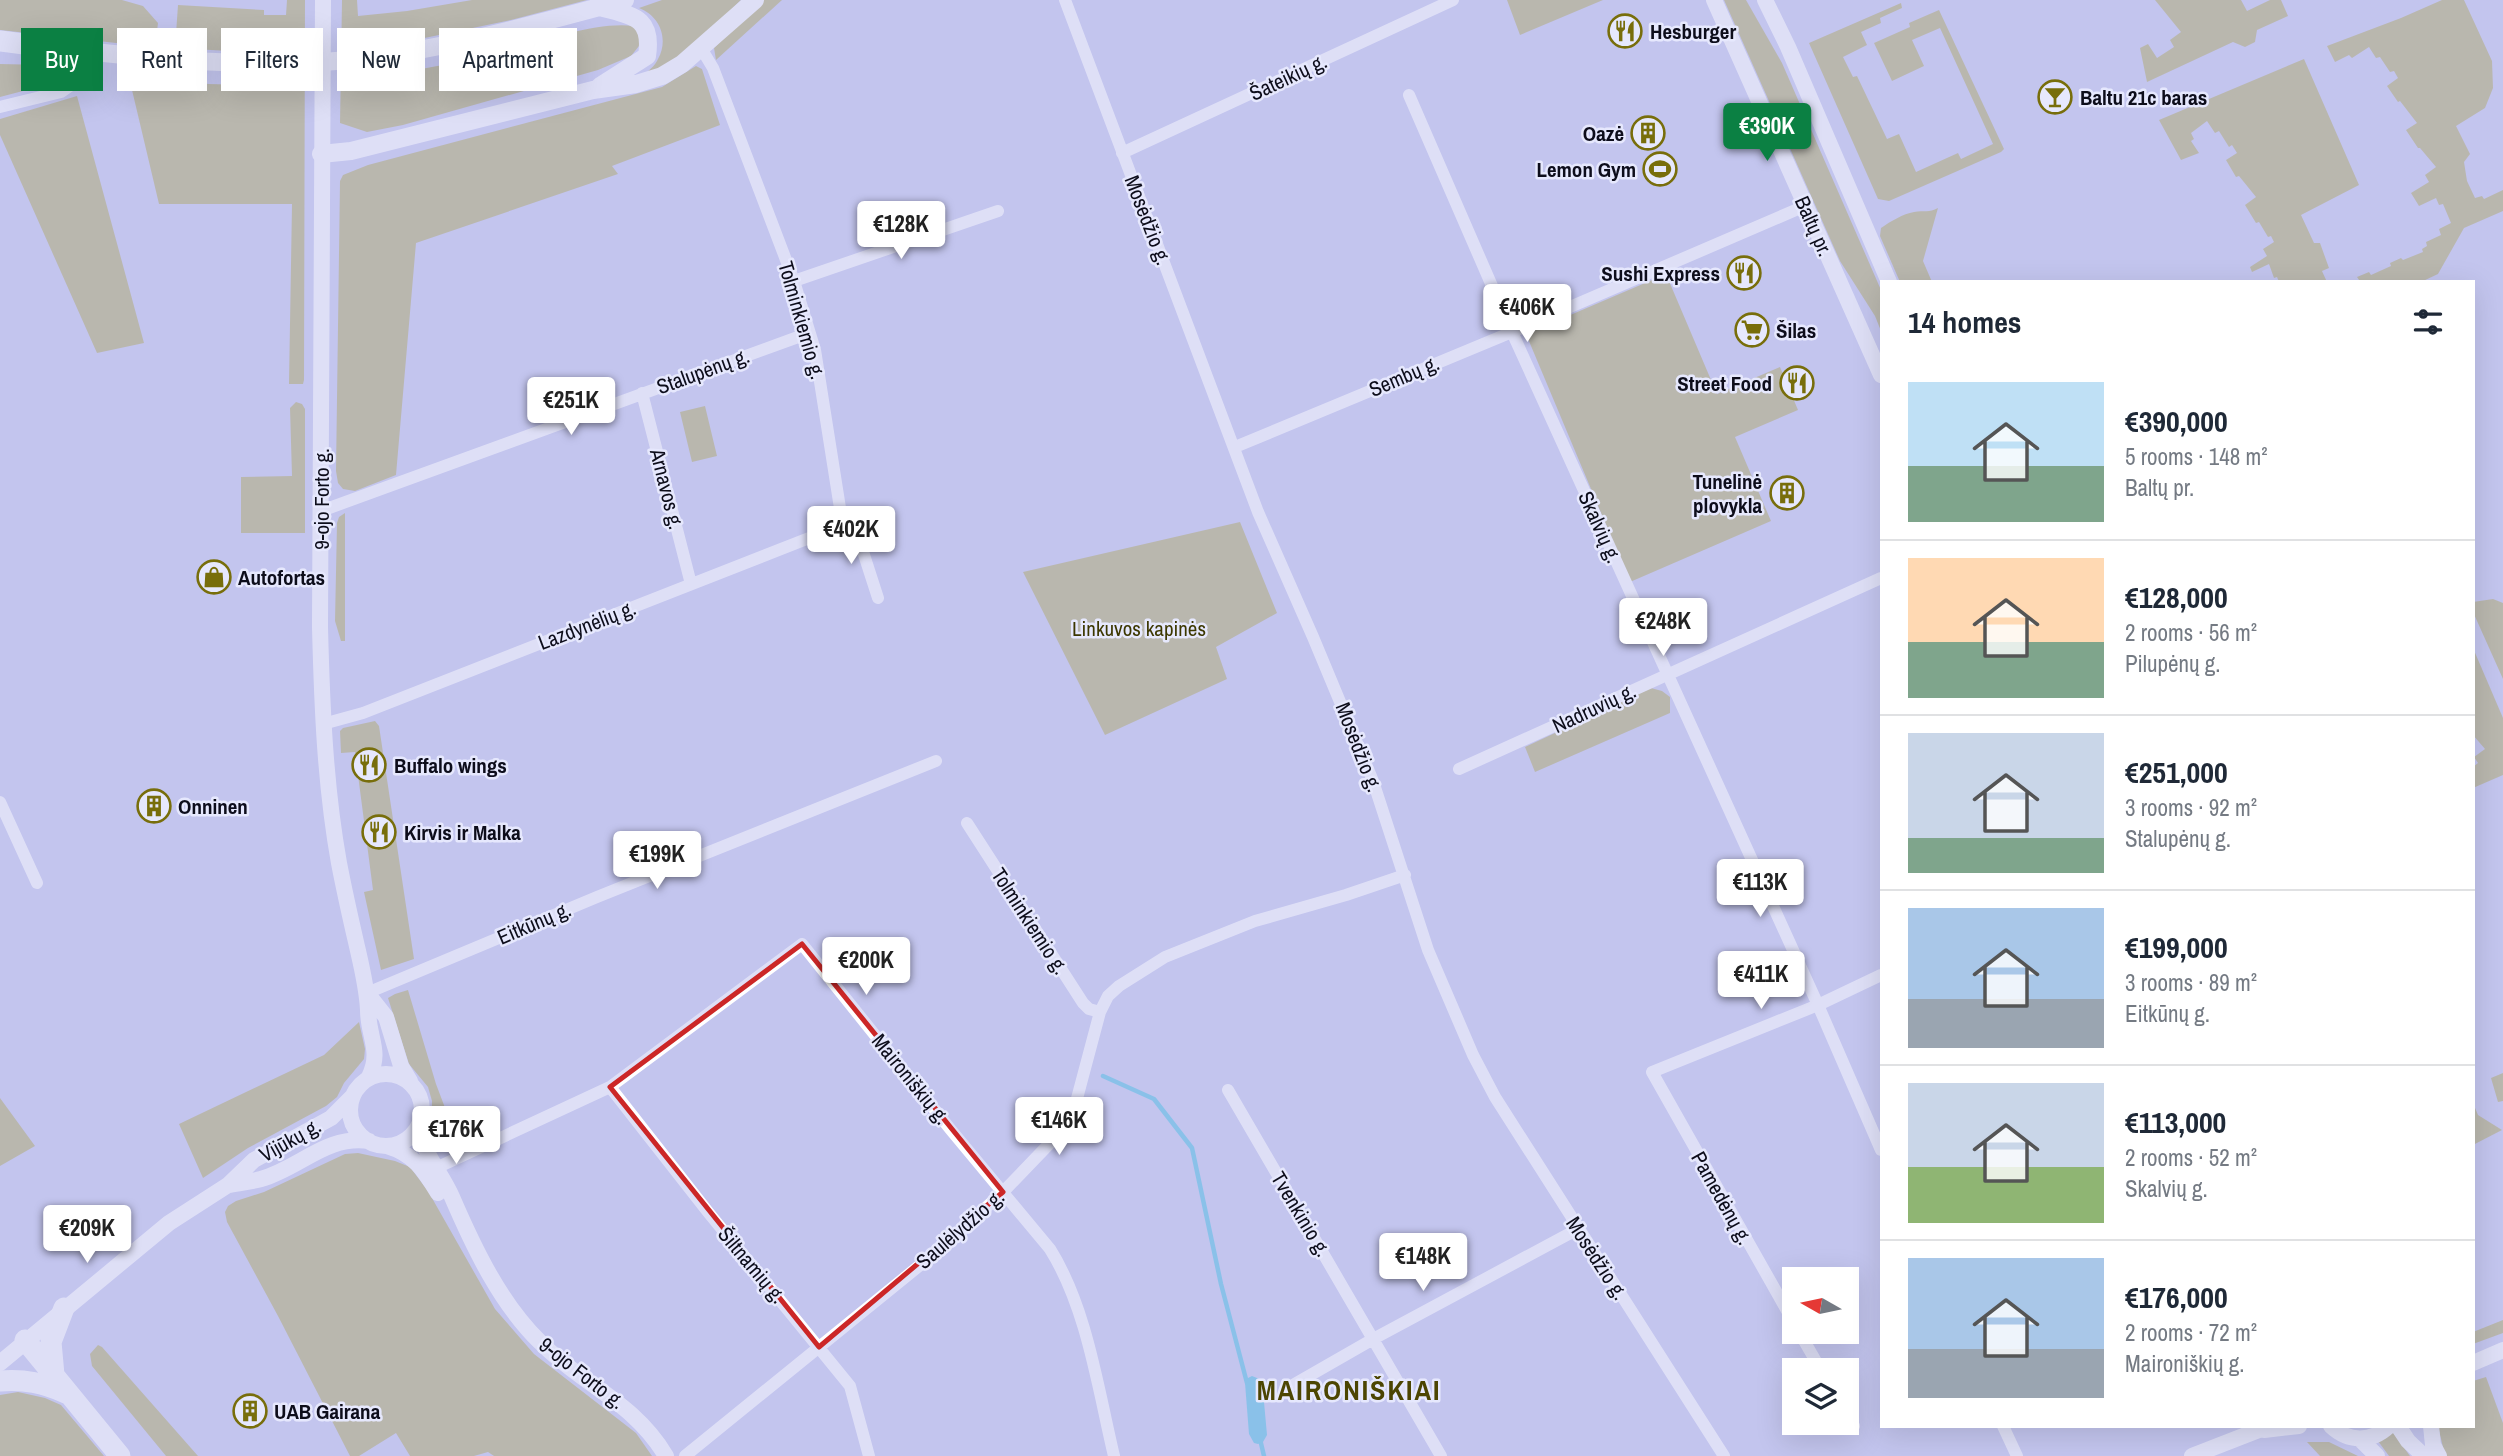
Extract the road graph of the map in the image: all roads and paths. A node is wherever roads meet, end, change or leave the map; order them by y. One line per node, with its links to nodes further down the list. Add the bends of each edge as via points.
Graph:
1 (323, 0): 20 (main road, 9-ojo Forto g.)
2 (625, 0): 8 (main road)
3 (755, 0): 11 (main road)
4 (1065, 0): 19 (street, Mosėdžio g.)
5 (1452, 0): 19 (street, Šateikių g.)
6 (1713, 0): 21 (main road, Baltų pr.)
7 (1765, 0): 23 (main road)
8 (600, 7): 14 (main road, via 482,36 324,62 258,63); 15 (main road, via 634,16 650,38 647,56)
9 (0, 41): 10 (highway)
10 (21, 44)
11 (701, 48): 15 (main road, via 662,76); 24 (street, Tolminkiemio g., via 713,68)
12 (21, 49): 13 (highway)
13 (0, 51)
14 (103, 52)
15 (593, 90): 20 (main road, via 351,151)
16 (62, 91): 18 (street)
17 (1409, 94): 25 (street, Skalvių g.)
18 (0, 107)
19 (1122, 153): 29 (street, Mosėdžio g.)
20 (321, 154): 30 (main road, 9-ojo Forto g.)
21 (1805, 206): 25 (street, Sembų g.); 27 (main road, Baltų pr.)
22 (998, 211): 24 (street)
23 (1888, 280)
24 (794, 281): 26 (street, Tolminkiemio g.)
25 (1512, 332): 29 (street, Sembų g.); 35 (street, Skalvių g.)
26 (809, 333): 28 (street, Stalupėnų g.); 31 (street, Tolminkiemio g., via 840,508)
27 (1880, 372)
28 (642, 394): 30 (street, Stalupėnų g.); 33 (street, Arnavos g.)
29 (1234, 447): 41 (street, Mosėdžio g., via 1350,722)
30 (321, 511): 36 (main road, 9-ojo Forto g.)
31 (850, 522): 33 (street, Lazdynėlių g.); 34 (street, Tolminkiemio g.)
32 (1880, 578): 35 (street, Nadruvių g.)
33 (691, 584): 36 (street, Lazdynėlių g., via 363,713)
34 (878, 598)
35 (1667, 674): 38 (street, Nadruvių g.); 45 (street, Skalvių g.)
36 (323, 724): 44 (main road, 9-ojo Forto g., via 339,861)
37 (936, 761): 44 (street, Eitkūnų g.)
38 (1459, 769)
39 (0, 802): 42 (street)
40 (967, 822): 46 (street, Tolminkiemio g., via 1083,1003)
41 (1405, 874): 46 (street, Saulėlydžio g., via 1255,921 1165,957 1119,986); 59 (street, Mosėdžio g., via 1428,950 1473,1055)
42 (37, 883)
43 (1880, 975): 45 (street)
44 (367, 993): 47 (main road, 9-ojo Forto g., via 376,1051); 48 (main road, 9-ojo Forto g., via 386,1017)
45 (1818, 1006): 55 (street, Skalvių g.); 60 (street, Pamedėnų g., via 1652,1072)
46 (1100, 1012): 58 (street, Saulėlydžio g., via 1075,1106 1052,1141)
47 (369, 1077): 48 (main road, via 391,1073); 51 (main road)
48 (411, 1083): 52 (main road, via 422,1103)
49 (610, 1087): 56 (street, Maironiškių g.); 58 (street, Maironiškių g., via 802,944); 64 (street, Šiltnamių g.)
50 (1228, 1090): 62 (street, Tvenkinio g.)
51 (352, 1096): 53 (main road, via 351,1117); 57 (main road, Vijūkų g., via 331,1118 254,1160)
52 (419, 1125): 54 (main road, via 406,1140); 56 (main road, 9-ojo Forto g.)
53 (369, 1142): 54 (main road); 57 (main road, Vijūkų g., via 339,1142 262,1179)
54 (387, 1146): 56 (main road, 9-ojo Forto g.)
55 (1880, 1148)
56 (430, 1168): 79 (main road, 9-ojo Forto g., via 452,1197 458,1216 507,1302 526,1326 541,1344 645,1426)
57 (228, 1185): 61 (main road, Vijūkų g., via 169,1223)
58 (1003, 1192): 64 (street, Saulėlydžio g.); 82 (street, Maironiškių g., via 1050,1249 1071,1287)
59 (1578, 1229): 62 (street); 84 (street, Mosėdžio g.)
60 (1782, 1302)
61 (64, 1308): 63 (main road, Vijūkų g.); 69 (highway, via 51,1342)
62 (1375, 1338): 70 (street); 83 (street, Tvenkinio g.)
63 (26, 1340): 67 (main road, Vijūkų g.); 69 (highway)
64 (819, 1347): 80 (street, Saulėlydžio g.); 81 (street, Šiltnamių g., via 850,1386)
65 (2503, 1350): 66 (main road)
66 (2475, 1361)
67 (0, 1363)
68 (0, 1381): 69 (highway)
69 (60, 1385): 78 (highway)
70 (1286, 1389)
71 (2004, 1428): 85 (street)
72 (2266, 1428): 86 (main road)
73 (2333, 1428): 77 (main road)
74 (2386, 1428): 77 (main road)
75 (2399, 1428): 88 (main road)
76 (2431, 1428): 89 (main road)
77 (2360, 1439): 87 (main road)
78 (120, 1456)
79 (666, 1456)
80 (685, 1456)
81 (869, 1456)
82 (1114, 1456)
83 (1441, 1456)
84 (1724, 1456)
85 (2017, 1456)
86 (2192, 1456)
87 (2377, 1456)
88 (2424, 1456)
89 (2439, 1456)

